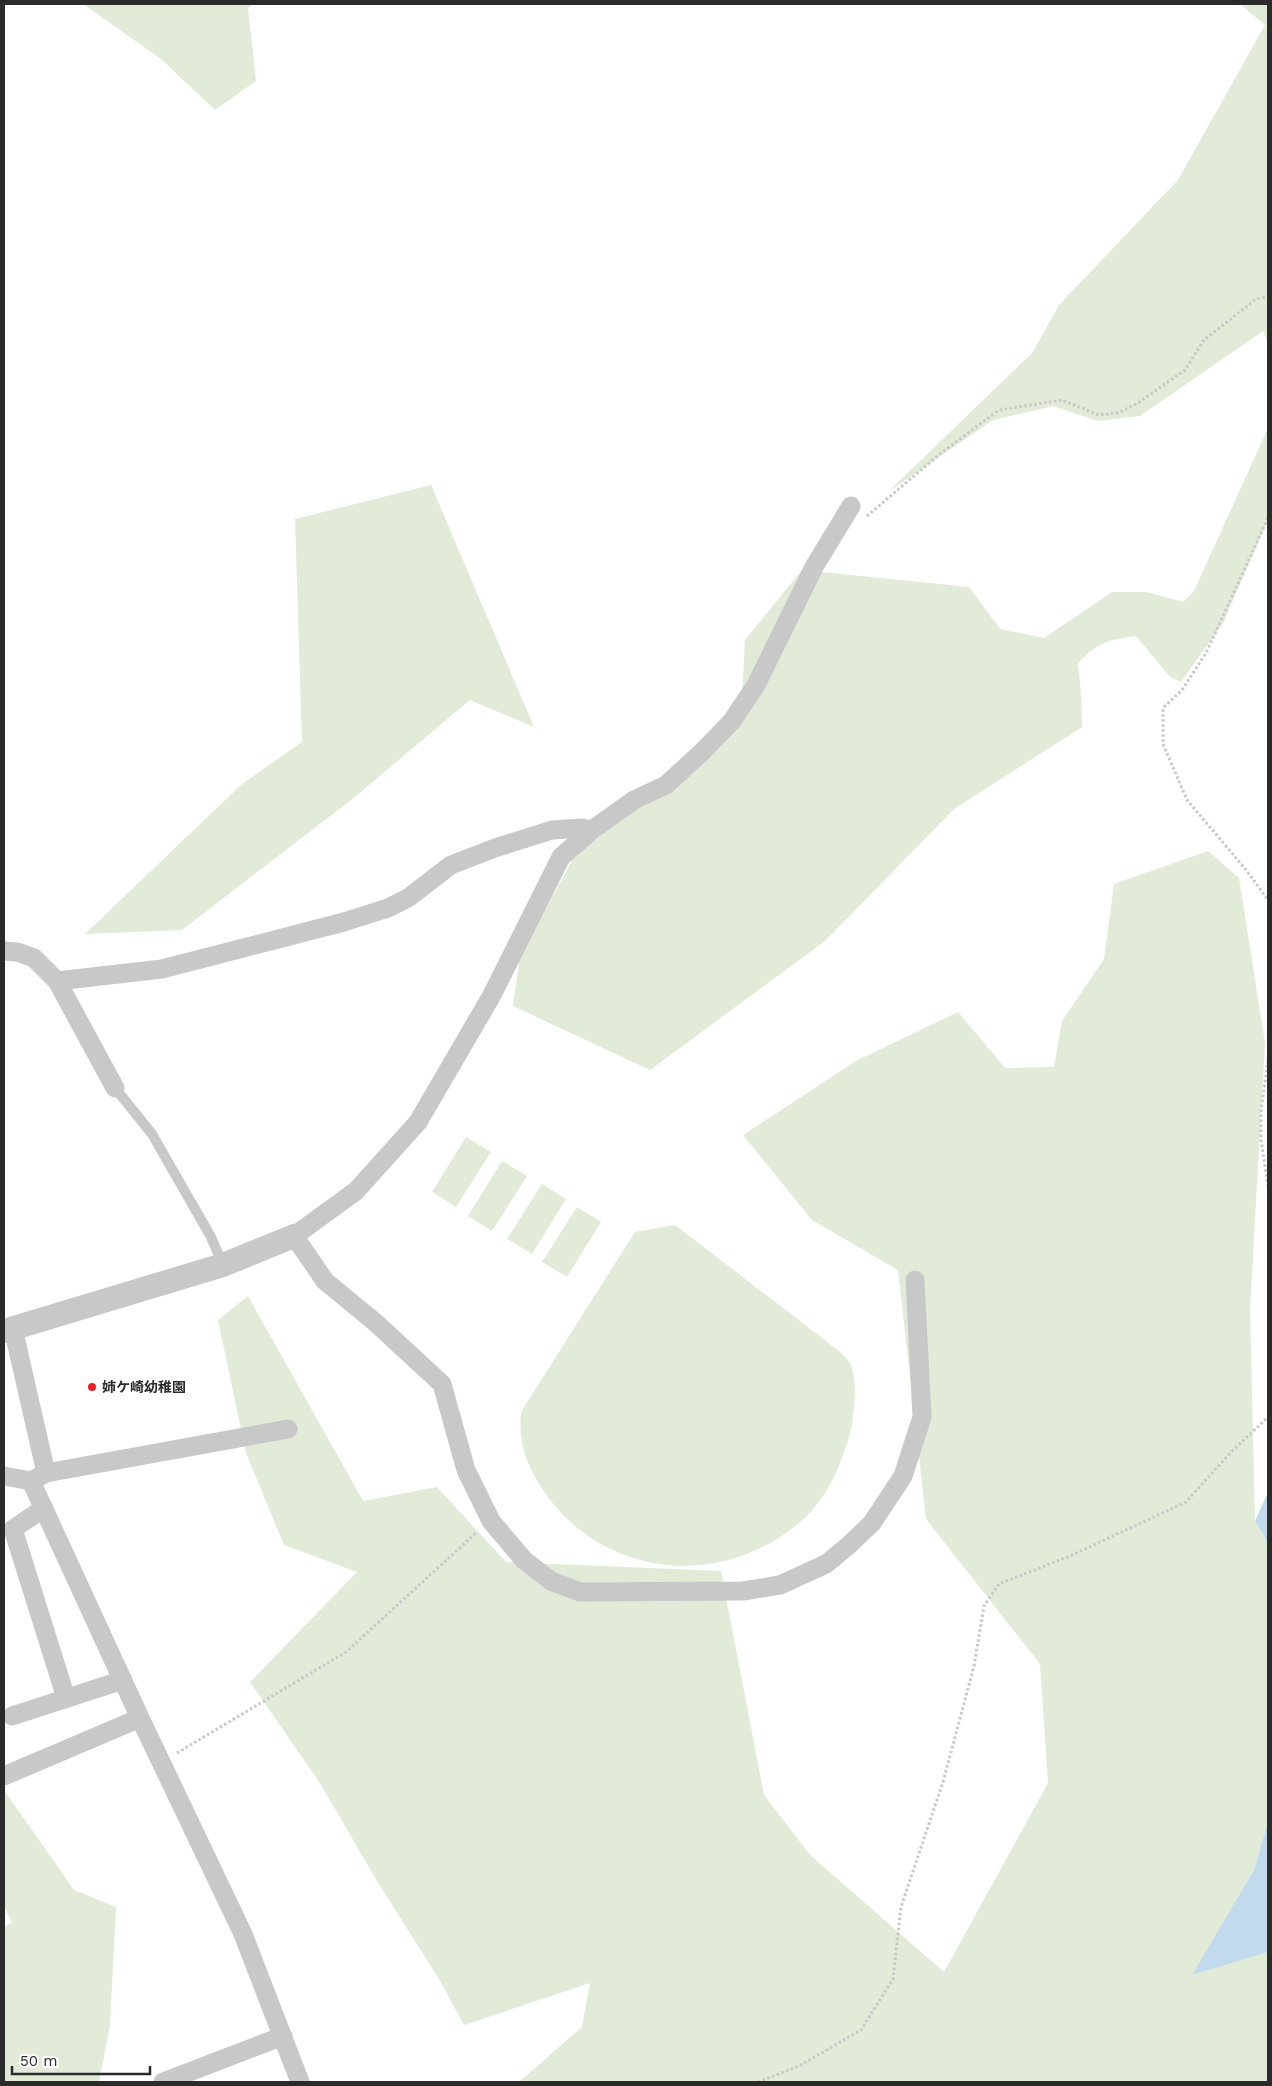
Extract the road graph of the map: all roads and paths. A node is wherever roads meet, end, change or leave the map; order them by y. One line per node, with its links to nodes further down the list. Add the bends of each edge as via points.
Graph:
1 (1268, 297): 2 (path, via 1256,300 1204,340 1186,370 1138,403 1118,413 1099,415 1062,400 999,410)
2 (858, 512): 4 (street, via 814,567 756,685 732,721 666,785 634,800)
3 (1268, 518): 5 (path, via 1206,653 1182,690 1164,708 1162,744 1186,800)
4 (592, 830): 7 (street, via 552,830 495,848 451,865 408,898 388,908 344,922 162,969); 11 (street, via 561,857 492,996 418,1122 356,1191)
5 (1268, 900)
6 (4, 951): 7 (street, via 34,958)
7 (57, 980): 9 (street)
8 (1268, 1060): 10 (path, via 1261,1111 1261,1140)
9 (115, 1088): 12 (lane, via 152,1134 211,1237)
10 (1268, 1186)
11 (294, 1236): 12 (street); 20 (street, via 325,1281 442,1384 466,1470)
12 (223, 1265): 14 (street)
13 (915, 1280): 20 (street, via 922,1417 903,1476 872,1523 826,1564 780,1584 743,1591 580,1592 551,1582 524,1560)
14 (8, 1329): 18 (street)
15 (1268, 1416): 30 (path, via 1186,1502 1070,1556 999,1584 984,1606 974,1666 943,1782 901,1907 893,1979 861,2030 799,2066)
16 (288, 1429): 18 (street)
17 (4, 1476): 18 (street)
18 (39, 1477): 19 (street)
19 (44, 1508): 21 (street); 22 (street, via 14,1529)
20 (490, 1521): 25 (path, via 346,1652)
21 (123, 1680): 22 (street); 24 (street)
22 (66, 1698): 23 (street)
23 (12, 1716)
24 (140, 1718): 25 (street); 26 (street)
25 (162, 1763): 27 (street, via 243,1934)
26 (4, 1776)
27 (283, 2036): 28 (street); 29 (street)
28 (163, 2082)
29 (300, 2082)
30 (758, 2082)

